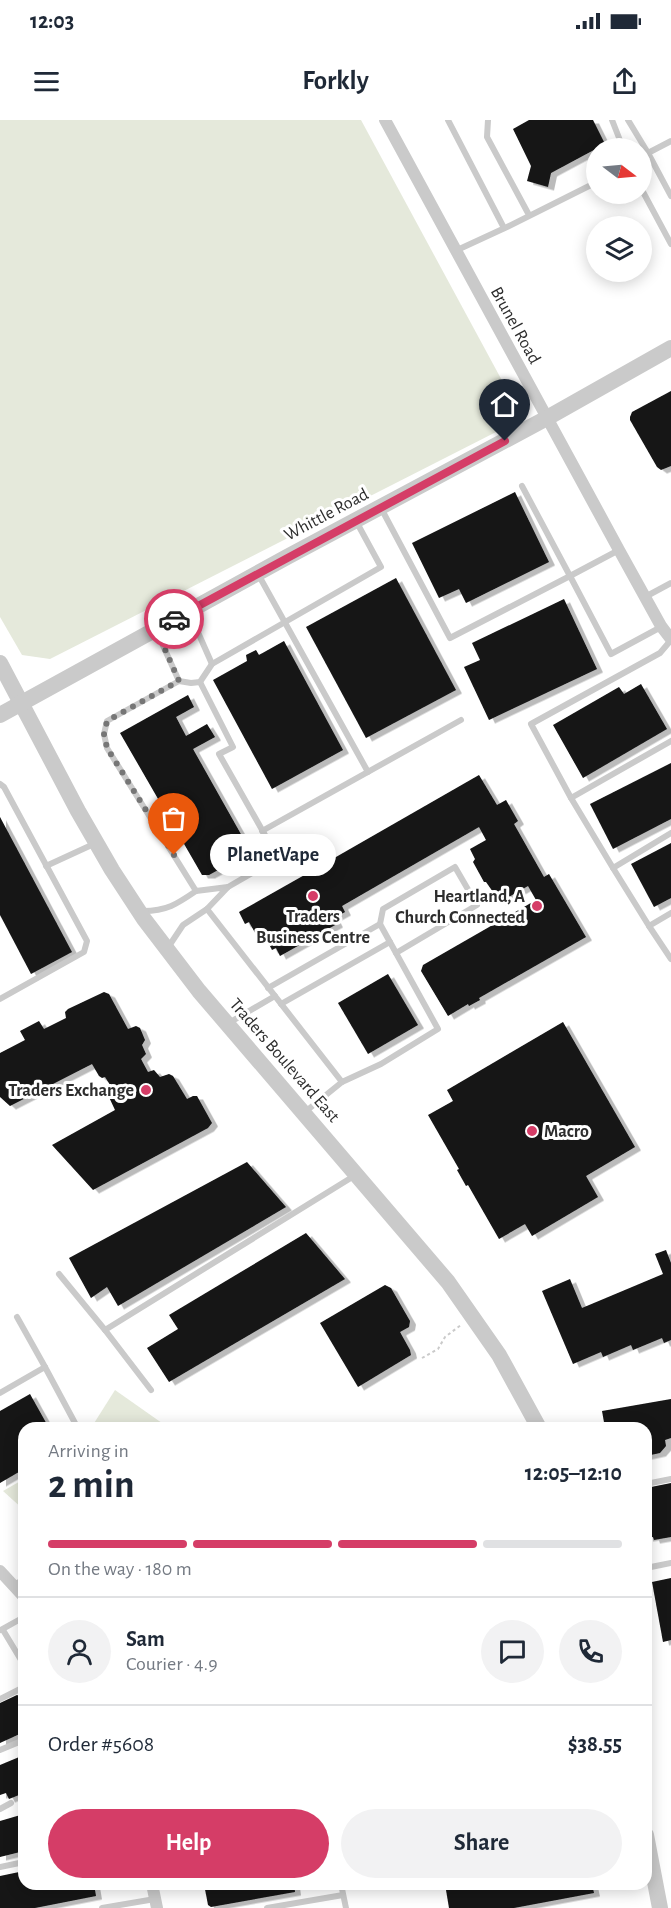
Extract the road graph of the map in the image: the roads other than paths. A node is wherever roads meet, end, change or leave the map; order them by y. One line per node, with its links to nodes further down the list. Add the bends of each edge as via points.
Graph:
1 (385, 120): 17 (street, Brunel Road)
2 (448, 120): 15 (lane)
3 (488, 120): 14 (lane, via 487,137)
4 (612, 120): 6 (lane)
5 (628, 120): 7 (lane)
6 (618, 138)
7 (637, 138)
8 (671, 141): 9 (lane)
9 (652, 151)
10 (652, 166): 12 (lane)
11 (586, 187): 14 (lane)
12 (671, 196)
13 (650, 204): 16 (lane)
14 (529, 215): 15 (lane)
15 (504, 228): 17 (lane)
16 (671, 244)
17 (455, 251): 19 (street, Brunel Road)
18 (671, 348): 19 (street, Whittle Road)
19 (547, 418): 21 (street, Whittle Road); 23 (street, Brunel Road)
20 (522, 486): 25 (lane)
21 (381, 507): 22 (street, Whittle Road); 25 (lane, via 450,638)
22 (356, 520): 24 (street, Whittle Road); 29 (lane, via 381,567)
23 (619, 550): 25 (lane); 27 (street, Brunel Road)
24 (258, 573): 28 (street, Whittle Road); 29 (lane)
25 (570, 576): 30 (lane, via 611,654)
26 (671, 583): 27 (lane)
27 (645, 597): 30 (street, Brunel Road)
28 (188, 611): 31 (street, Whittle Road); 34 (lane)
29 (285, 623): 34 (lane); 41 (lane)
30 (661, 626): 32 (street, Brunel Road)
31 (156, 629): 35 (lane); 37 (street, Whittle Road)
32 (671, 639): 43 (lane, via 660,653 531,724)
33 (0, 663): 37 (street, Traders Boulevard East)
34 (212, 664): 36 (lane)
35 (179, 681): 36 (lane); 50 (lane, via 107,721 104,734 107,748)
36 (200, 682): 44 (lane, via 234,747 219,754)
37 (22, 703): 38 (street, Whittle Road); 46 (street, Traders Boulevard East)
38 (0, 715)
39 (461, 720): 41 (lane)
40 (671, 741): 43 (lane)
41 (368, 772): 44 (lane)
42 (0, 784): 47 (lane)
43 (571, 798): 48 (lane)
44 (262, 831): 49 (lane, via 278,858)
45 (671, 832): 48 (lane)
46 (96, 843): 47 (lane); 52 (street, Traders Boulevard East)
47 (46, 866): 62 (lane, via 87,941 84,952)
48 (613, 868): 55 (lane)
49 (228, 887): 50 (lane); 51 (lane)
50 (196, 891): 52 (lane, via 166,909)
51 (207, 909): 57 (lane, via 183,925); 60 (lane)
52 (139, 911): 57 (street, Traders Boulevard East)
53 (671, 913): 55 (lane)
54 (380, 924): 56 (lane); 58 (lane, via 383,909 455,867 477,905); 60 (lane)
55 (649, 926): 59 (lane)
56 (390, 942): 58 (lane); 63 (lane)
57 (167, 949): 64 (street, Traders Boulevard East)
58 (396, 953): 65 (lane, via 438,1029 381,1064)
59 (671, 959)
60 (268, 988): 61 (lane)
61 (275, 996): 63 (lane); 64 (lane)
62 (0, 999)
63 (281, 1004): 65 (lane)
64 (227, 1024): 66 (street, Traders Boulevard East)
65 (342, 1082): 66 (lane)
66 (303, 1114): 67 (street, Traders Boulevard East)
67 (357, 1174): 70 (lane); 75 (street, Traders Boulevard East, via 472,1315)
68 (58, 1275): 70 (lane)
69 (17, 1317): 71 (lane)
70 (105, 1330): 72 (lane)
71 (45, 1366): 73 (lane); 74 (lane)
72 (151, 1390)
73 (0, 1393)
74 (74, 1422)
75 (536, 1422)
76 (671, 1479): 77 (lane)
77 (652, 1483)
78 (671, 1563): 79 (lane)
79 (652, 1567)
80 (0, 1571): 81 (street)
81 (18, 1581)
82 (18, 1620): 83 (lane)
83 (1, 1630): 84 (lane)
84 (18, 1656)
85 (18, 1690): 86 (lane)
86 (0, 1699)
87 (18, 1742): 88 (lane)
88 (0, 1750)
89 (11, 1803): 90 (lane)
90 (0, 1809)
91 (18, 1863): 93 (lane)
92 (652, 1866): 100 (street)
93 (0, 1867)
94 (342, 1890): 95 (lane)
95 (344, 1896): 98 (lane); 99 (lane)
96 (156, 1903): 97 (lane)
97 (102, 1908)
98 (267, 1908)
99 (346, 1908)
100 (660, 1908)

